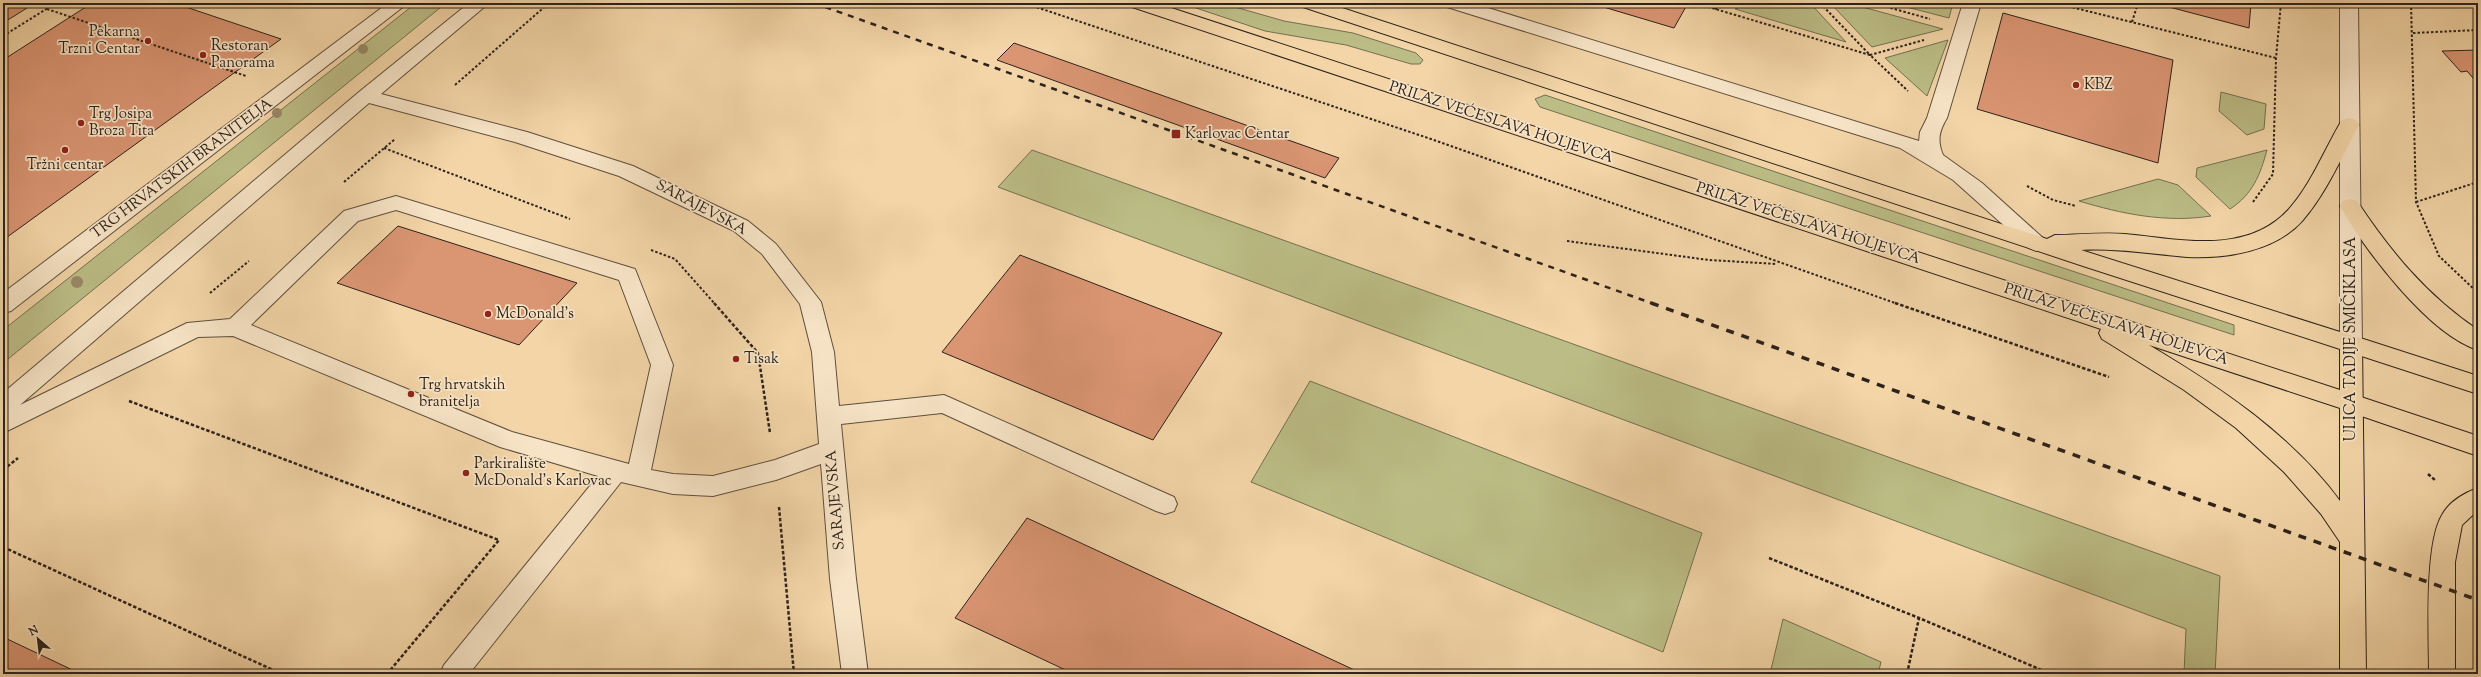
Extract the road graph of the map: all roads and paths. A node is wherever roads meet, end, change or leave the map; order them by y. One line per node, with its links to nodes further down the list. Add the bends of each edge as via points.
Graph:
1 (56, 3): 18 (path)
2 (399, 3): 37 (street, TRG HRVATSKIH BRANITELJA)
3 (480, 3): 26 (street)
4 (1024, 3): 35 (path, via 1431,139)
5 (1138, 3): 38 (main road, PRILAZ VEĆESLAVA HOLJEVCA)
6 (1309, 3): 34 (main road, via 1689,126)
7 (1453, 3): 28 (street, via 1907,143)
8 (1718, 3): 9 (path, via 1715,9)
9 (1733, 3)
10 (1820, 3): 20 (path, via 1870,54)
11 (1873, 3): 20 (path)
12 (1972, 3): 20 (street)
13 (2054, 3): 19 (path)
14 (2138, 3): 19 (path)
15 (2281, 3): 24 (path)
16 (2349, 3): 27 (street, ULICA TADIJE SMIČIKLASA)
17 (2411, 3): 22 (path)
18 (47, 9): 23 (path); 25 (path)
19 (2132, 22): 24 (path)
20 (1965, 30): 28 (street, via 1938,118 1929,131 1928,144)
21 (2478, 30): 22 (path)
22 (2413, 33): 30 (path)
23 (3, 36)
24 (2276, 58): 31 (path, via 2273,174)
25 (252, 78)
26 (366, 96): 46 (street); 47 (street, SARAJEVSKA, via 520,137 626,171 684,196 741,226 769,249 810,302 823,352)
27 (2349, 125): 32 (street, ULICA TADIJE SMIČIKLASA); 34 (main road, via 2307,198 2288,221 2263,237 2232,247 2201,251 2123,242)
28 (1934, 156): 34 (street, via 1971,182)
29 (2478, 182): 30 (path)
30 (2416, 202): 36 (path, via 2439,256)
31 (2251, 206)
32 (2350, 206): 40 (main road, via 2370,238 2417,295 2440,315); 41 (street, ULICA TADIJE SMIČIKLASA)
33 (1567, 241): 35 (path, via 1709,260)
34 (2036, 243): 41 (main road)
35 (1780, 264): 42 (path)
36 (2478, 293)
37 (3, 305)
38 (2068, 310): 45 (main road, PRILAZ VEĆESLAVA HOLJEVCA); 54 (main road, via 2162,364 2245,422 2316,488)
39 (235, 327): 48 (street, via 195,329); 51 (street, via 508,440); 51 (street, via 351,216 396,203 628,275 662,364)
40 (2478, 341)
41 (2351, 344): 43 (main road); 45 (main road, ULICA TADIJE SMIČIKLASA)
42 (2116, 380)
43 (2478, 385)
44 (127, 400): 59 (path, via 499,540)
45 (2352, 403): 49 (main road, PRILAZ VEĆESLAVA HOLJEVCA); 54 (main road, ULICA TADIJE SMIČIKLASA)
46 (3, 406)
47 (830, 416): 50 (street, SARAJEVSKA); 53 (street, via 944,404)
48 (3, 424)
49 (2478, 446)
50 (831, 450): 51 (street, via 776,470 714,486 673,484); 61 (street, SARAJEVSKA)
51 (627, 474): 60 (street)
52 (2478, 498): 65 (main road, via 2466,505 2451,521 2443,562)
53 (1165, 504)
54 (2352, 539): 64 (main road, ULICA TADIJE SMIČIKLASA)
55 (3, 547): 58 (path)
56 (1769, 558): 57 (path)
57 (1919, 618): 62 (path); 63 (path)
58 (282, 674)
59 (387, 674)
60 (454, 674)
61 (854, 674)
62 (1907, 674)
63 (2051, 674)
64 (2353, 674)
65 (2442, 674)

